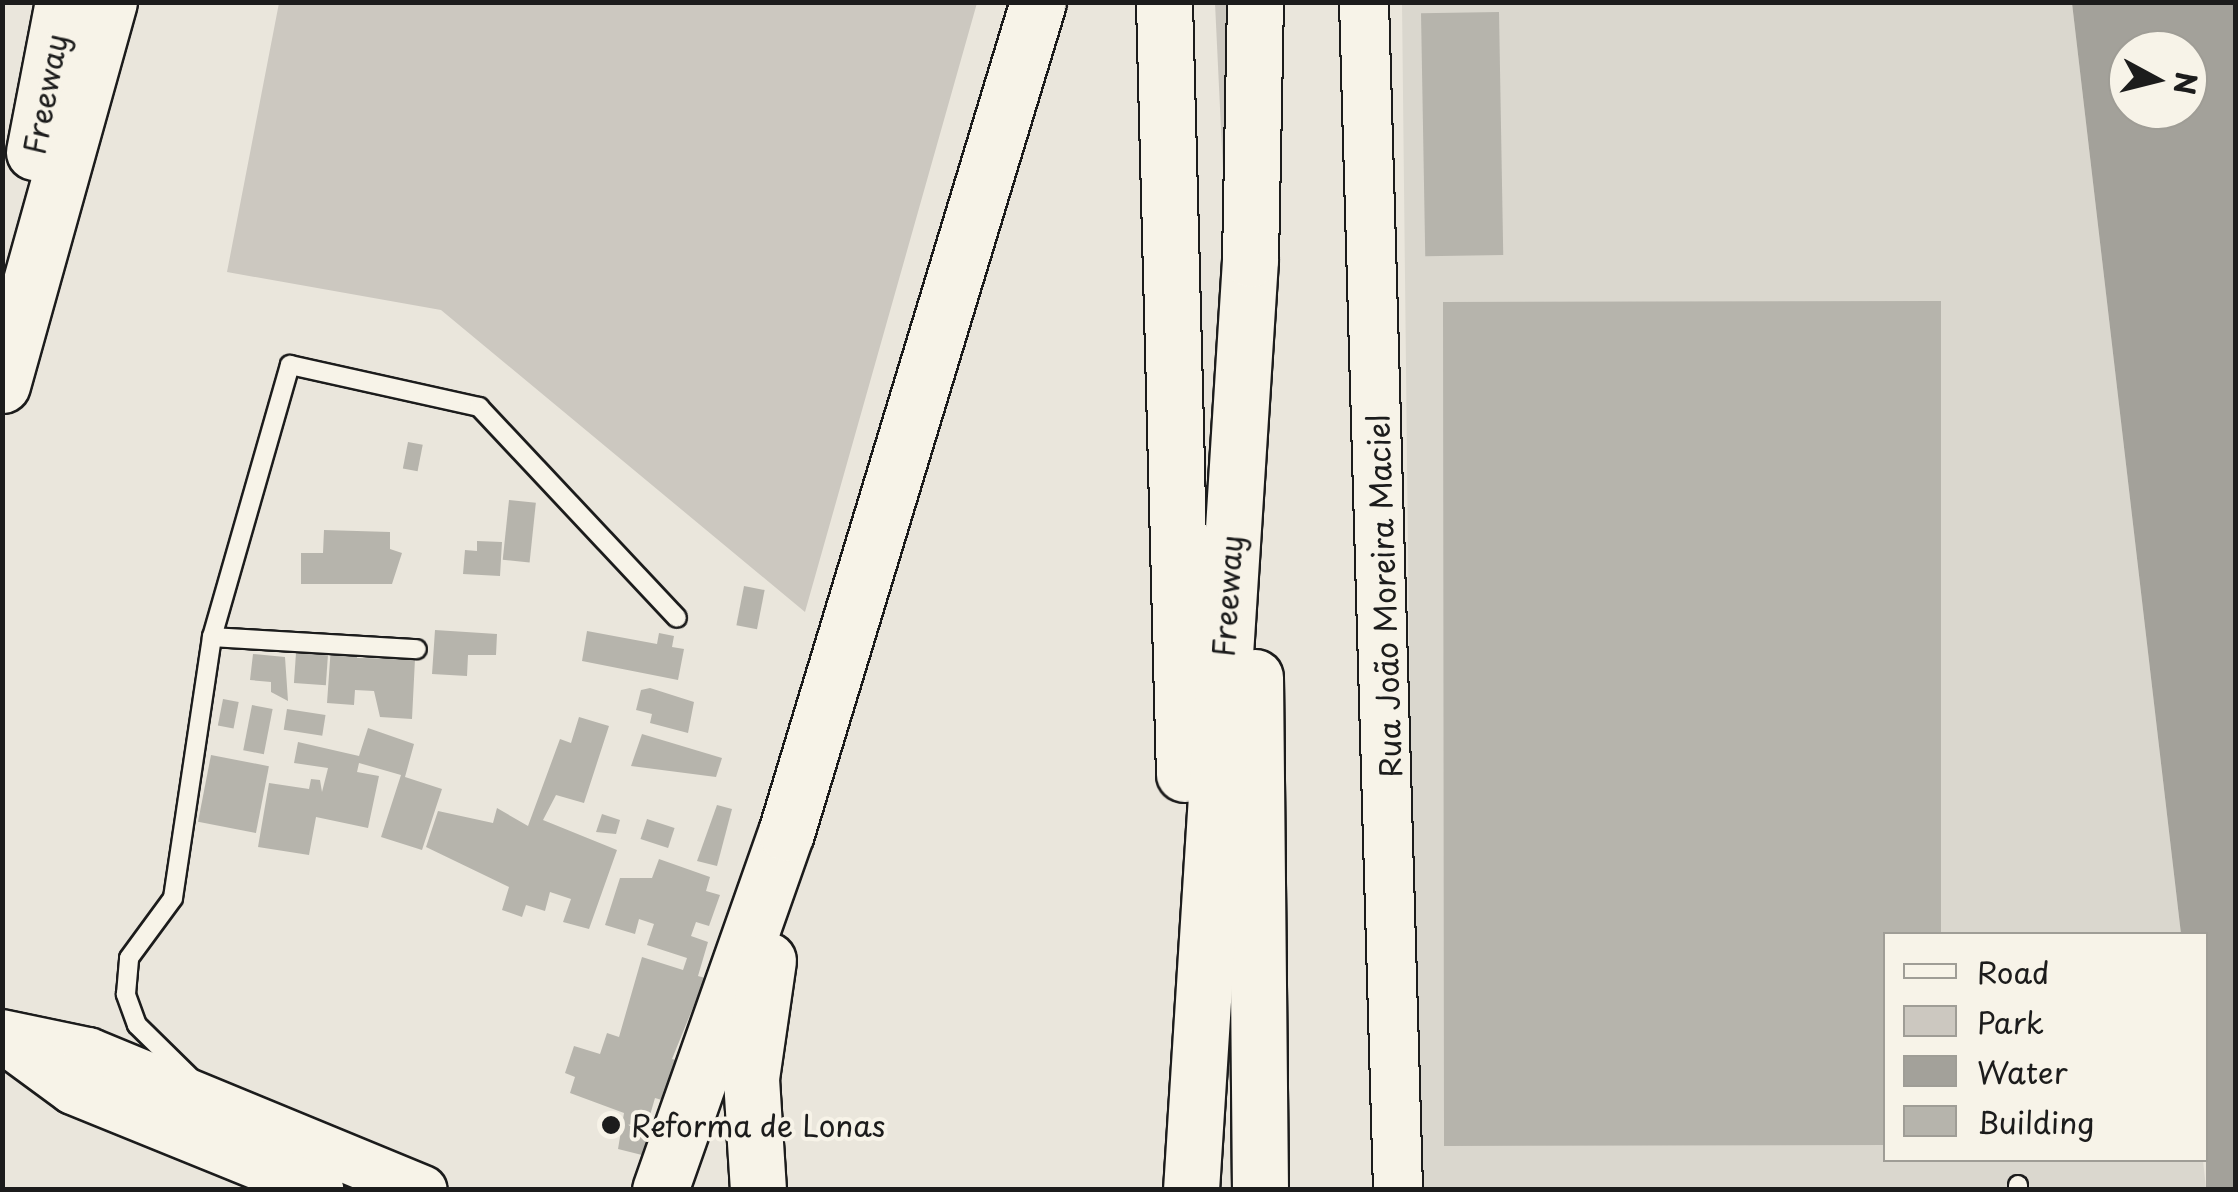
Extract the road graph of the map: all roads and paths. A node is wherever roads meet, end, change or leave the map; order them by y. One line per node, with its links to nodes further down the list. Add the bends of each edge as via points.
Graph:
1 (63, 2): 10 (highway, Freeway)
2 (109, 2): 11 (highway)
3 (1014, 2): 8 (highway)
4 (1038, 2): 8 (highway)
5 (1164, 2): 18 (highway)
6 (1256, 2): 9 (highway, Freeway)
7 (1364, 2): 25 (street, Rua João Moreira Maciel)
8 (1006, 95): 15 (highway)
9 (1250, 259): 18 (highway, Freeway); 24 (highway)
10 (2, 303)
11 (2, 385)
12 (676, 618): 13 (lane, via 479,408 290,364)
13 (212, 637): 14 (lane); 17 (lane, via 173,898 129,958 126,994 137,1025)
14 (417, 649)
15 (786, 833): 21 (highway); 22 (highway, via 751,1078)
16 (2, 1036): 17 (street, via 88,1052); 19 (street, via 74,1090)
17 (221, 1106): 20 (street)
18 (1192, 1112): 23 (highway, Freeway)
19 (319, 1190)
20 (423, 1190)
21 (660, 1190)
22 (758, 1190)
23 (1192, 1190)
24 (1260, 1190)
25 (1398, 1190)

